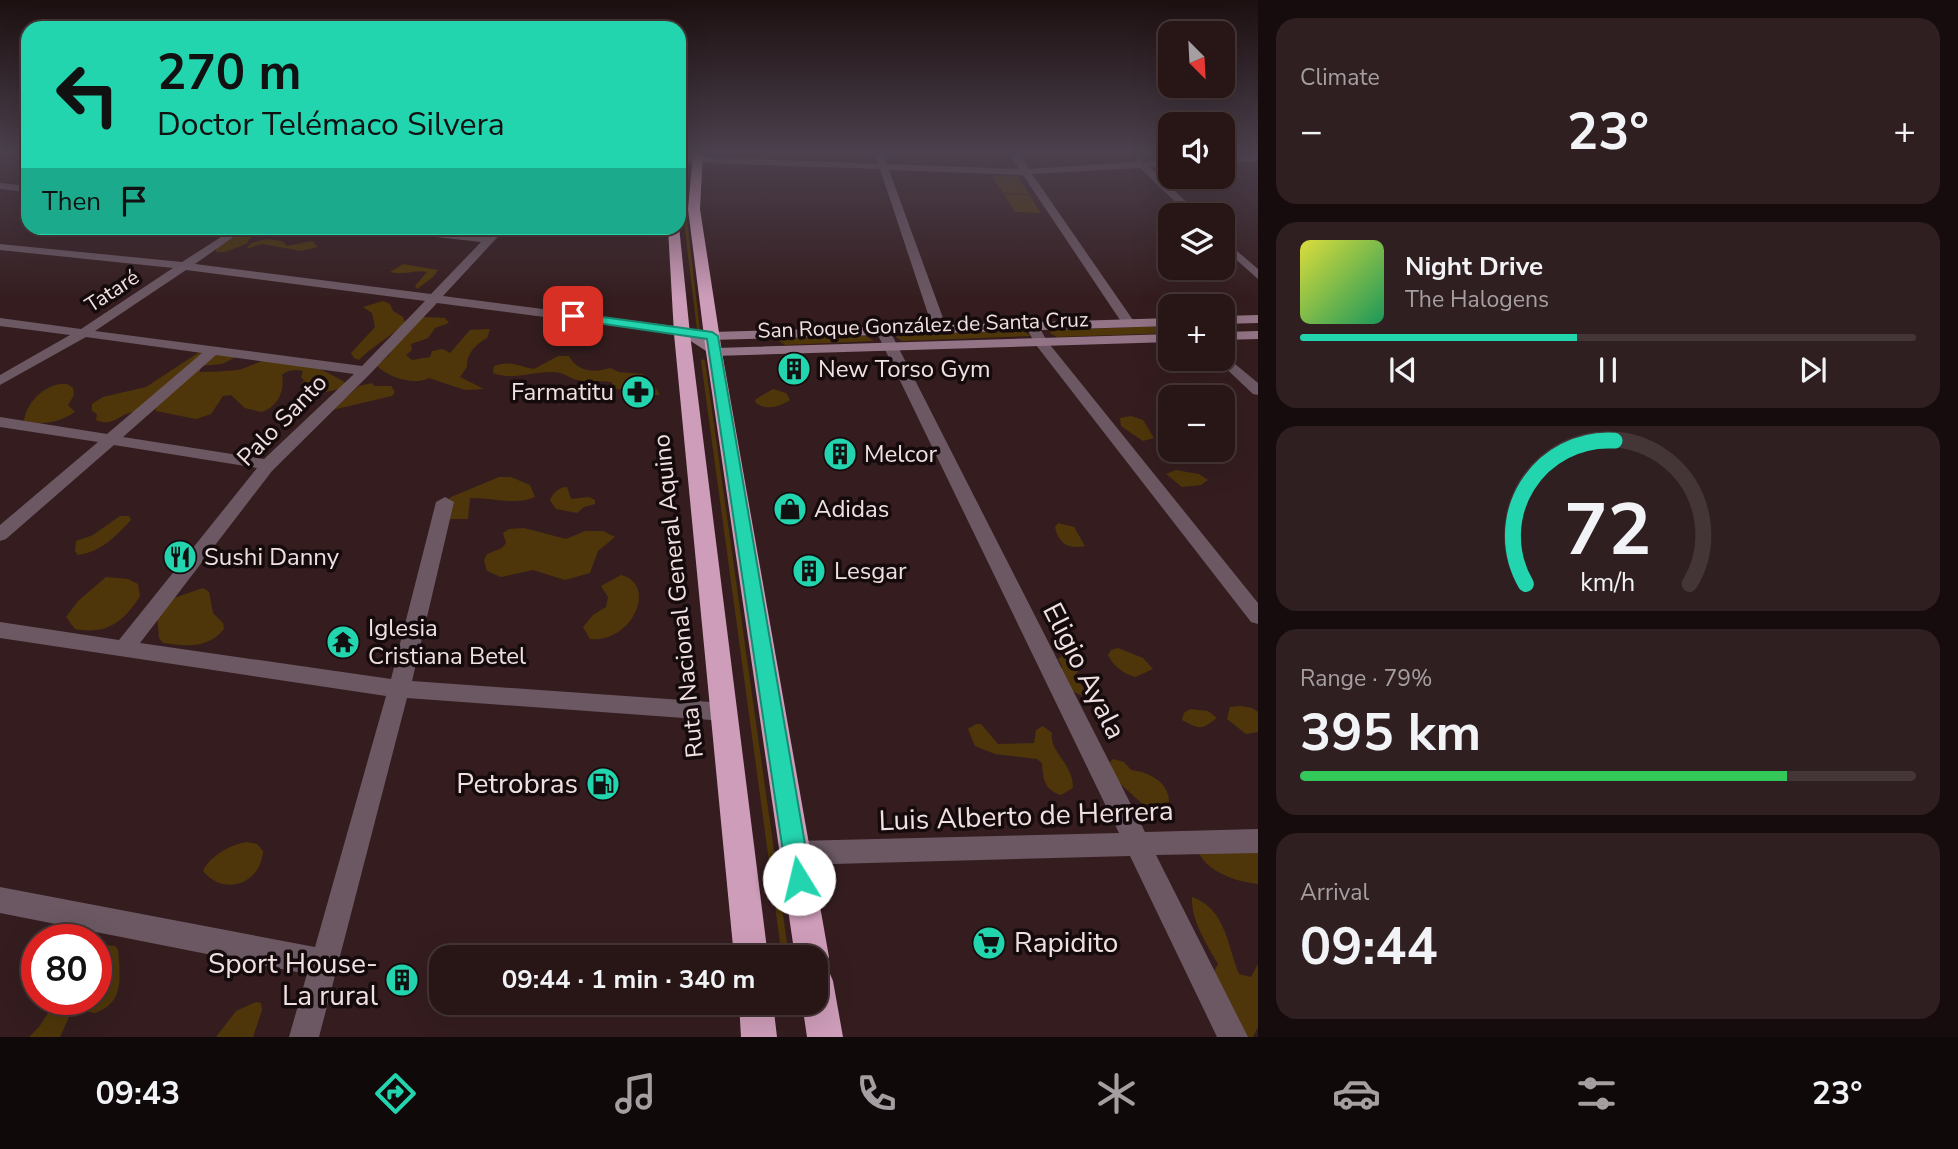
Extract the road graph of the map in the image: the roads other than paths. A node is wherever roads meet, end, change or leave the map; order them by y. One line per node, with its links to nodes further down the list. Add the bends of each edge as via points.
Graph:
1 (694, 201): 28 (highway)
2 (895, 201): 20 (street)
3 (1046, 201): 18 (street)
4 (231, 235): 11 (street, Tataré)
5 (445, 235): 8 (street)
6 (495, 235): 8 (street, Palo Santo)
7 (675, 235): 21 (highway, Ruta Nacional General Aquino)
8 (490, 240): 13 (street, Palo Santo)
9 (0, 247): 11 (street)
10 (1235, 253): 12 (street)
11 (185, 266): 13 (street); 22 (street, Tataré)
12 (1258, 275)
13 (437, 297): 21 (street); 31 (street, Palo Santo)
14 (1258, 319): 15 (street)
15 (1235, 320)
16 (1158, 322): 18 (street)
17 (0, 323): 22 (street)
18 (1129, 323): 19 (street)
19 (1032, 326): 20 (street); 27 (street)
20 (940, 329): 26 (street)
21 (682, 331): 28 (street); 43 (highway, Ruta Nacional General Aquino)
22 (82, 334): 29 (street); 32 (street, Tataré)
23 (1258, 335): 24 (street)
24 (1235, 336)
25 (1158, 338): 27 (street, San Roque González de Santa Cruz)
26 (887, 339): 27 (street, San Roque González de Santa Cruz); 28 (street, San Roque González de Santa Cruz); 45 (street, Eligio Ayala)
27 (1041, 342): 39 (street)
28 (713, 344): 46 (highway)
29 (213, 351): 31 (street); 35 (street)
30 (1235, 369): 33 (street)
31 (365, 371): 36 (street, Palo Santo)
32 (0, 381)
33 (1258, 391)
34 (0, 422): 35 (street)
35 (109, 440): 36 (street); 38 (street)
36 (268, 465): 41 (street, Palo Santo)
37 (445, 502): 42 (street)
38 (0, 535)
39 (1258, 617)
40 (0, 630): 41 (street)
41 (124, 648): 42 (street)
42 (398, 689): 43 (street); 50 (street)
43 (725, 712): 48 (highway, Ruta Nacional General Aquino)
44 (1258, 841): 45 (street, Luis Alberto de Herrera)
45 (1137, 844): 46 (street, Luis Alberto de Herrera); 56 (street, Eligio Ayala)
46 (795, 853): 49 (highway)
47 (0, 900): 50 (street)
48 (750, 945)
49 (810, 945)
50 (323, 964): 53 (street)
51 (757, 1015): 54 (highway)
52 (821, 1015): 55 (highway)
53 (303, 1037)
54 (759, 1037)
55 (825, 1037)
56 (1233, 1037)

